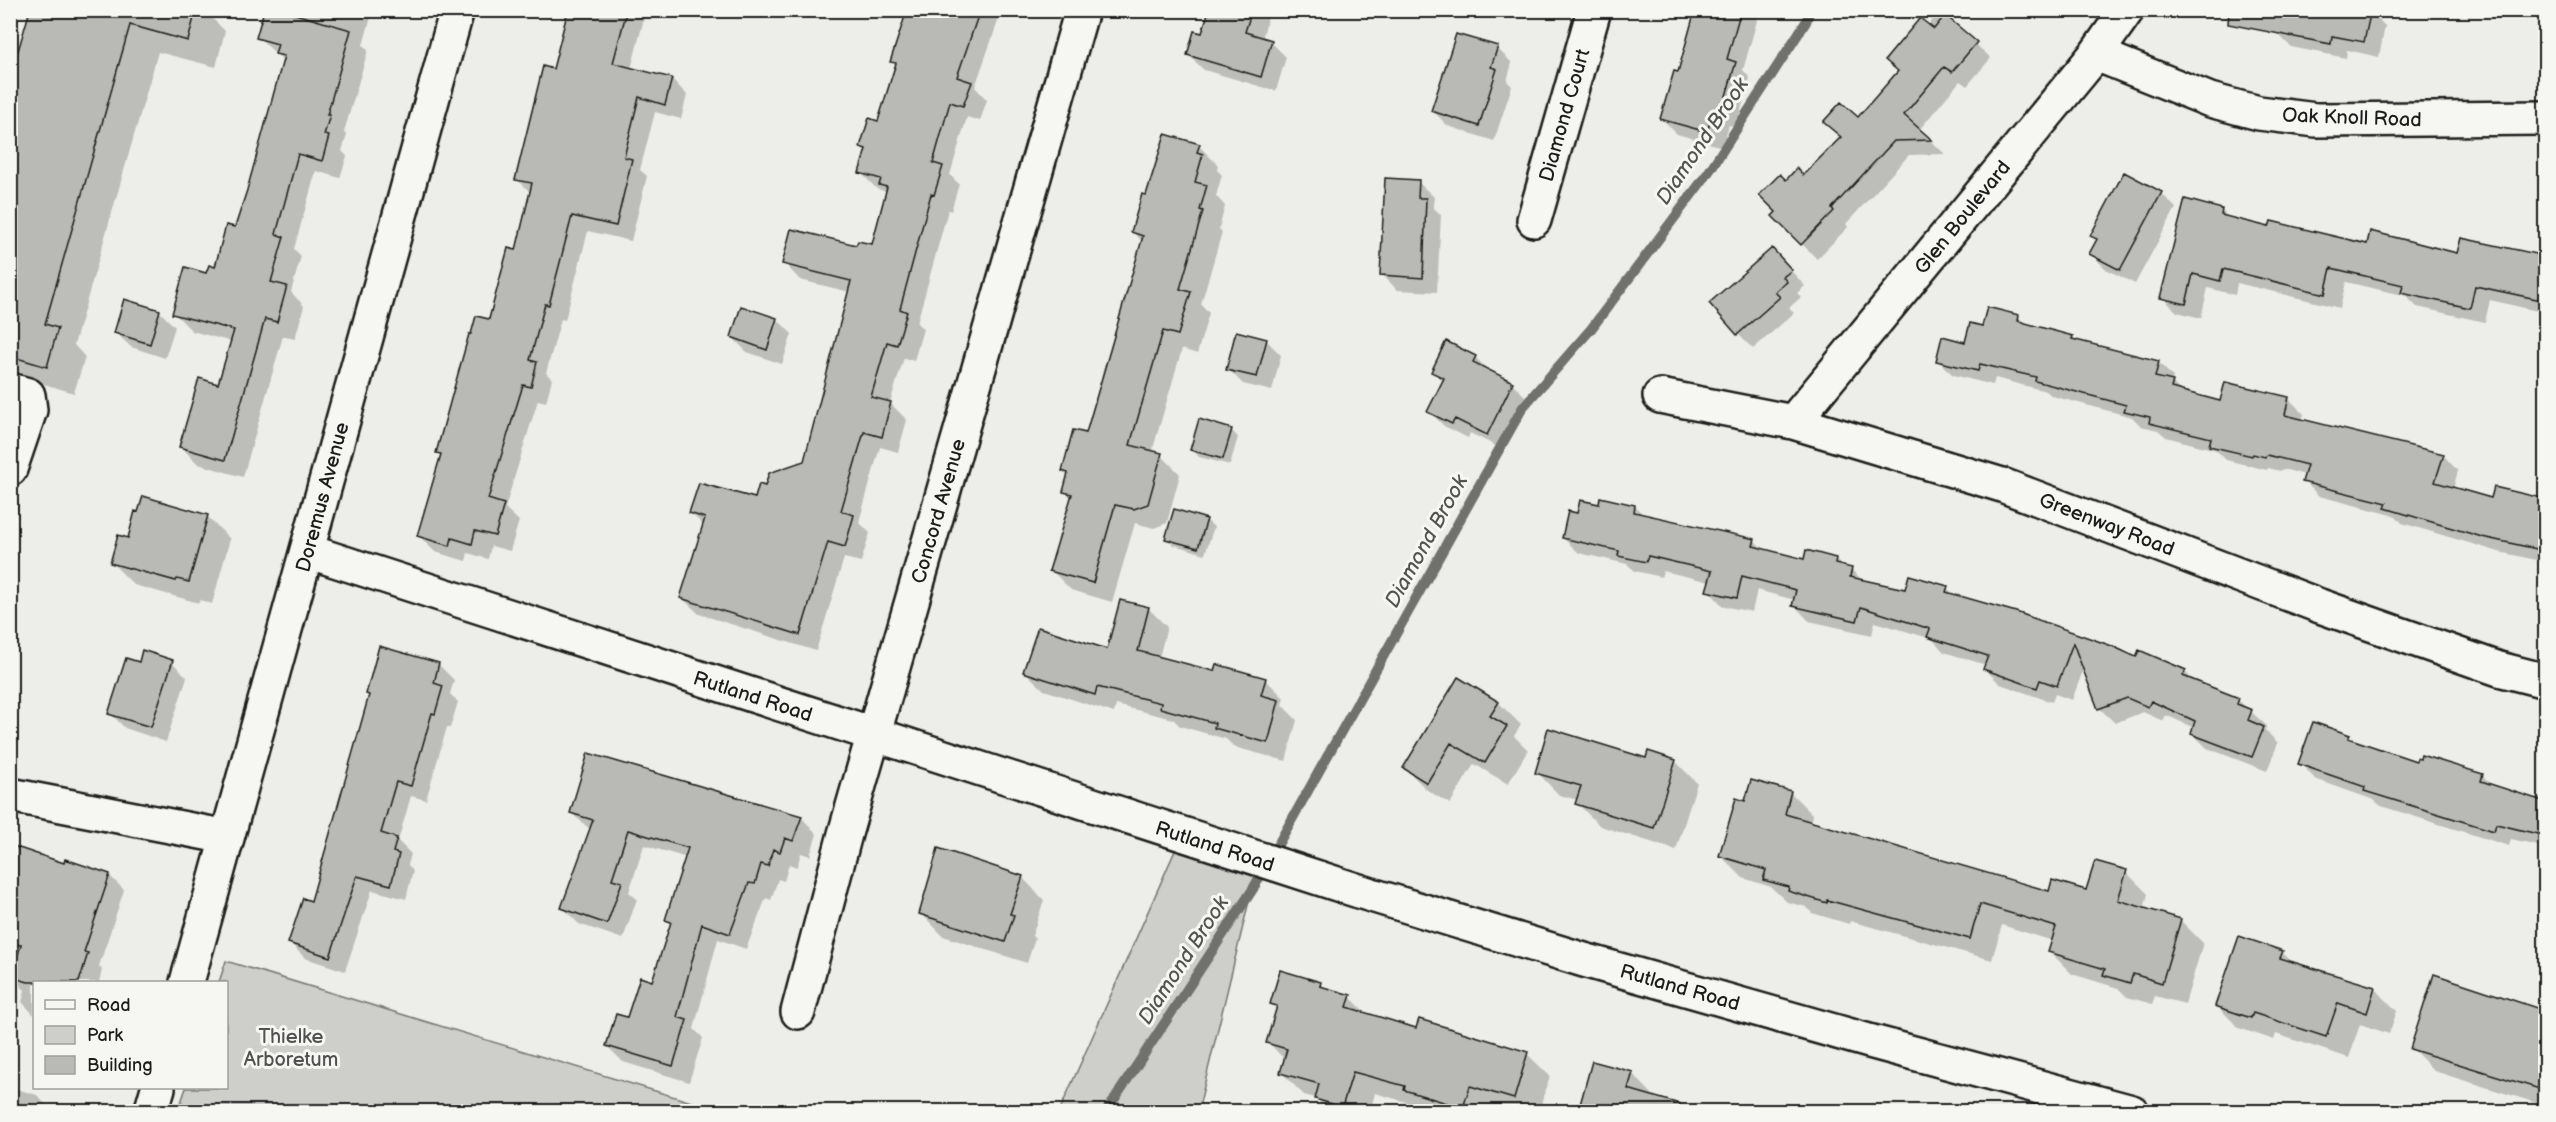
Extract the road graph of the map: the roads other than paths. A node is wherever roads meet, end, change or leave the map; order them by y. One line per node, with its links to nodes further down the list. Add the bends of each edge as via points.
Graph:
1 (457, 10): 12 (street, Doremus Avenue)
2 (1082, 10): 14 (street, Concord Avenue)
3 (1594, 10): 7 (street, Diamond Court)
4 (2127, 10): 5 (street, Glen Boulevard)
5 (2096, 54): 6 (street, Oak Knoll Road, via 2210,100 2259,113 2316,120); 10 (street, Glen Boulevard)
6 (2546, 118)
7 (1534, 220)
8 (10, 390): 11 (street, via 28,395 30,410)
9 (1660, 396): 10 (street, Greenway Road)
10 (1793, 422): 13 (street, Greenway Road, via 2002,485 2320,606 2499,669)
11 (10, 469)
12 (307, 551): 14 (street, Rutland Road); 16 (street, Doremus Avenue)
13 (2546, 681)
14 (874, 736): 18 (street, Concord Avenue); 21 (street, Rutland Road, via 1301,874 1584,960)
15 (10, 795): 16 (street)
16 (228, 837): 17 (street, Doremus Avenue)
17 (187, 981)
18 (798, 1012)
19 (158, 1089): 20 (street)
20 (151, 1112)
21 (2132, 1112)

